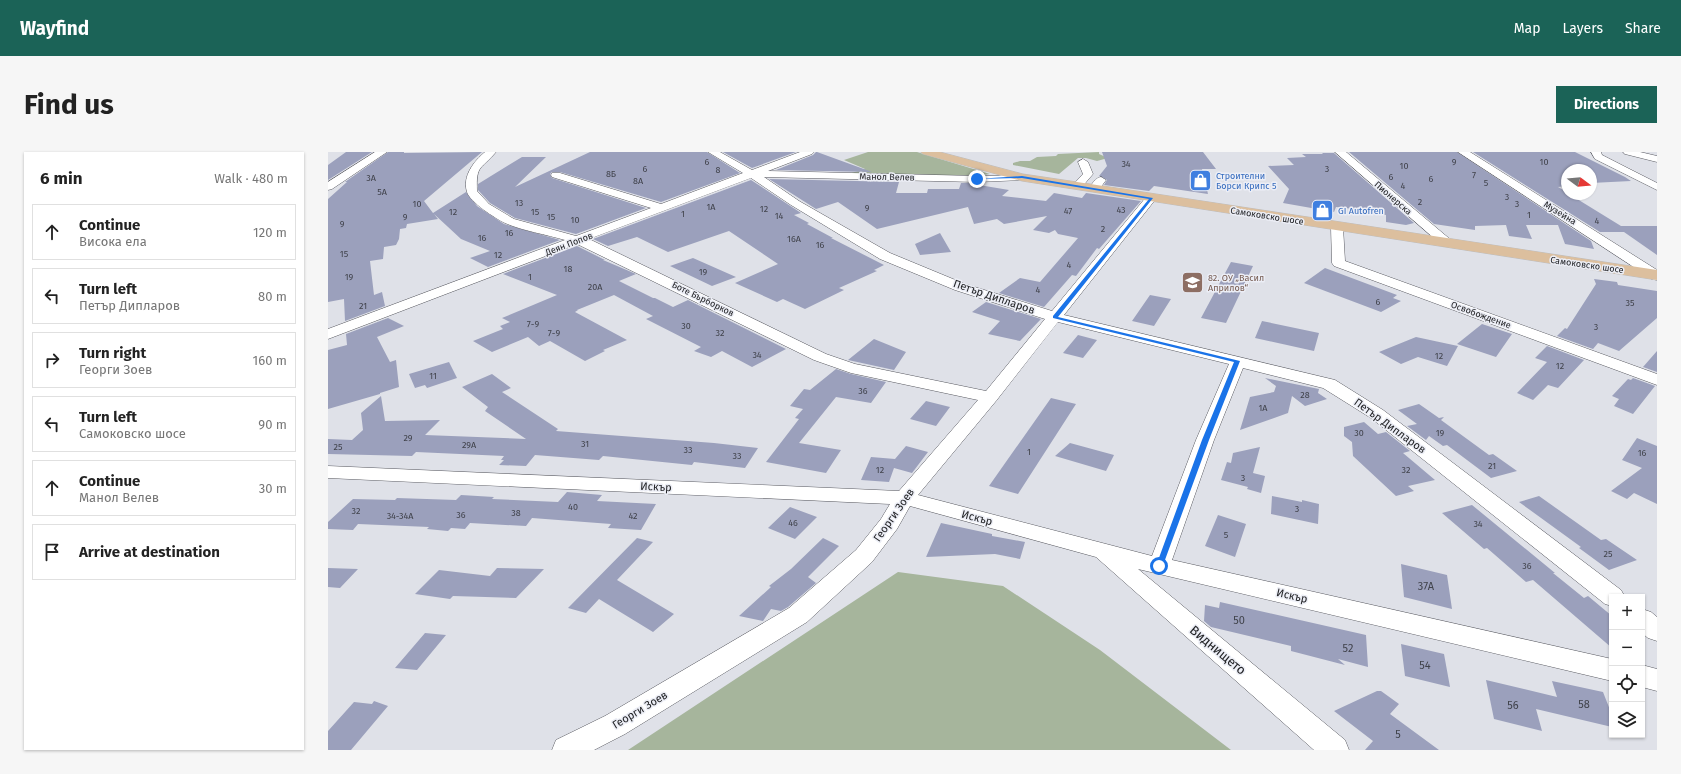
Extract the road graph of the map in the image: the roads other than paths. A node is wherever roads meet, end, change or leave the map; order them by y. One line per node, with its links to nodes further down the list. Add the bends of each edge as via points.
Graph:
1 (382, 152): 20 (street)
2 (491, 152): 25 (street, Боте Бърборков, via 471,173 472,192 485,206 510,221)
3 (713, 152): 15 (street, Петър Дипларов)
4 (809, 152): 15 (street, Деян Попов)
5 (932, 152): 17 (main road, Самоковско шосе)
6 (1340, 152): 26 (street, Пионерска)
7 (1463, 152): 27 (street, Музейна)
8 (1596, 152): 9 (street); 18 (street, via 1614,157); 21 (street, via 1598,157)
9 (1609, 152)
10 (1616, 152): 11 (street)
11 (1622, 152)
12 (1628, 152): 13 (street)
13 (1657, 159)
14 (1084, 162): 19 (street, via 1088,174)
15 (752, 174): 17 (street, Манол Велев, via 977,179); 23 (street, Деян Попов); 28 (street, Петър Дипларов, via 795,203 885,256 960,286)
16 (556, 175): 23 (street)
17 (1022, 177): 19 (main road, Самоковско шосе)
18 (1657, 178)
19 (1077, 186): 22 (main road, Самоковско шосе, via 1098,184)
20 (328, 187)
21 (1657, 187)
22 (1151, 198): 24 (main road, Самоковско шосе); 28 (street, Георги Зоев)
23 (662, 208): 25 (street, Деян Попов)
24 (1337, 227): 26 (main road, Самоковско шосе); 31 (street, Освобождение, via 1339,263)
25 (578, 240): 29 (street, Деян Попов); 32 (street, Боте Бърборков, via 820,357 851,368)
26 (1447, 243): 27 (main road, Самоковско шосе)
27 (1657, 275)
28 (1055, 317): 30 (street, Петър Дипларов); 32 (street, Георги Зоев)
29 (328, 334)
30 (1238, 361): 36 (street, via 1205,440); 37 (street, Петър Дипларов, via 1328,384 1377,414)
31 (1657, 380)
32 (990, 397): 34 (street, Георги Зоев)
33 (328, 472): 34 (street, Искър)
34 (904, 498): 35 (street, Искър); 43 (street, Георги Зоев, via 889,524 864,556 798,615 615,725)
35 (1100, 550): 36 (street, Искър); 44 (street, Виднището)
36 (1159, 566): 40 (street, Искър)
37 (1609, 594)
38 (1645, 621): 39 (street)
39 (1657, 631)
40 (1609, 669)
41 (1645, 677): 42 (street)
42 (1657, 680)
43 (566, 750)
44 (1335, 750)

